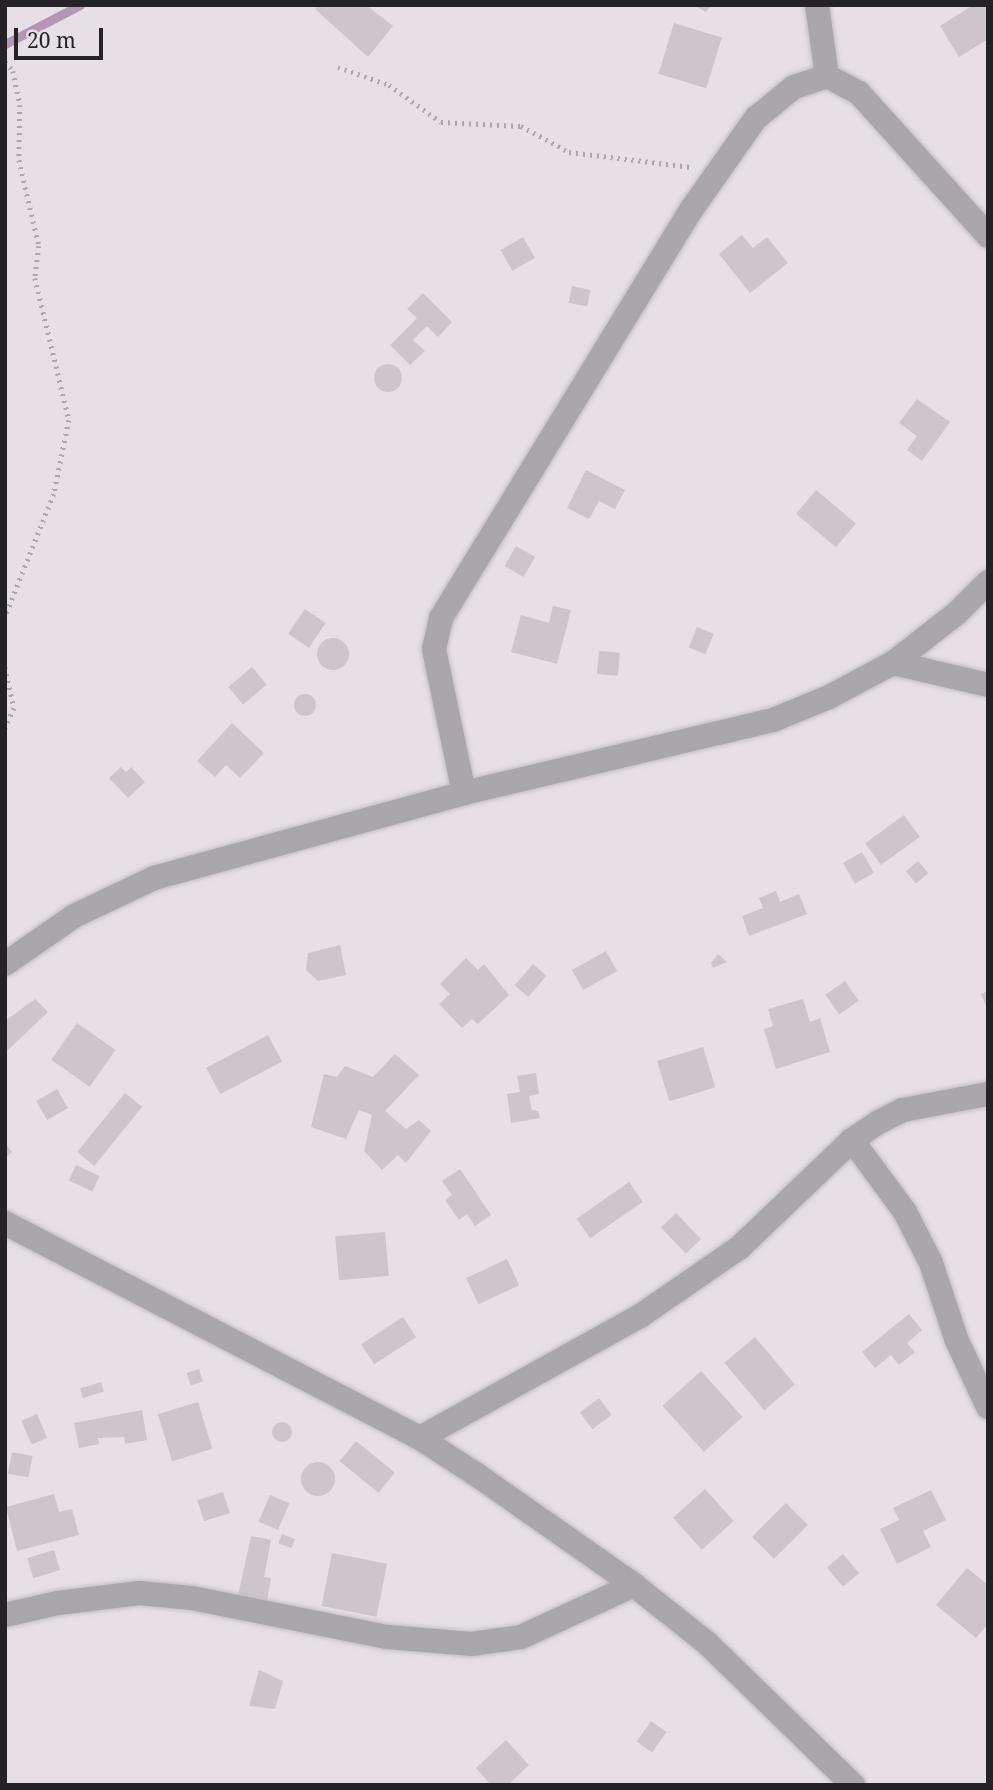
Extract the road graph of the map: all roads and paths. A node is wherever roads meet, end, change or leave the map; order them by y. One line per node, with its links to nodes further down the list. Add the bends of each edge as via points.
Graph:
1 (817, 5): 4 (street)
2 (5, 62): 8 (path, via 13,71 20,105 19,160 39,246 35,278 69,420 54,494)
3 (338, 67): 5 (path, via 388,85 441,122 521,126 569,152 638,164)
4 (827, 76): 5 (street, via 794,87 756,118); 6 (street, via 859,93)
5 (720, 169): 13 (street, via 441,618 434,649)
6 (988, 236)
7 (988, 582): 9 (street)
8 (5, 617)
9 (893, 663): 11 (street); 13 (street, via 773,720)
10 (5, 667): 12 (path, via 14,708)
11 (988, 685)
12 (5, 728)
13 (464, 793): 14 (street, via 154,878 74,916)
14 (5, 964)
15 (988, 1094): 16 (street, via 903,1110)
16 (852, 1140): 18 (street, via 905,1212 931,1262 957,1341); 19 (street, via 739,1248 640,1316)
17 (5, 1223): 19 (street)
18 (988, 1407)
19 (420, 1438): 20 (street)
20 (634, 1585): 21 (street, via 522,1637 472,1644 388,1637 192,1598 139,1593); 22 (street, via 707,1643)
21 (5, 1615)
22 (853, 1785)

